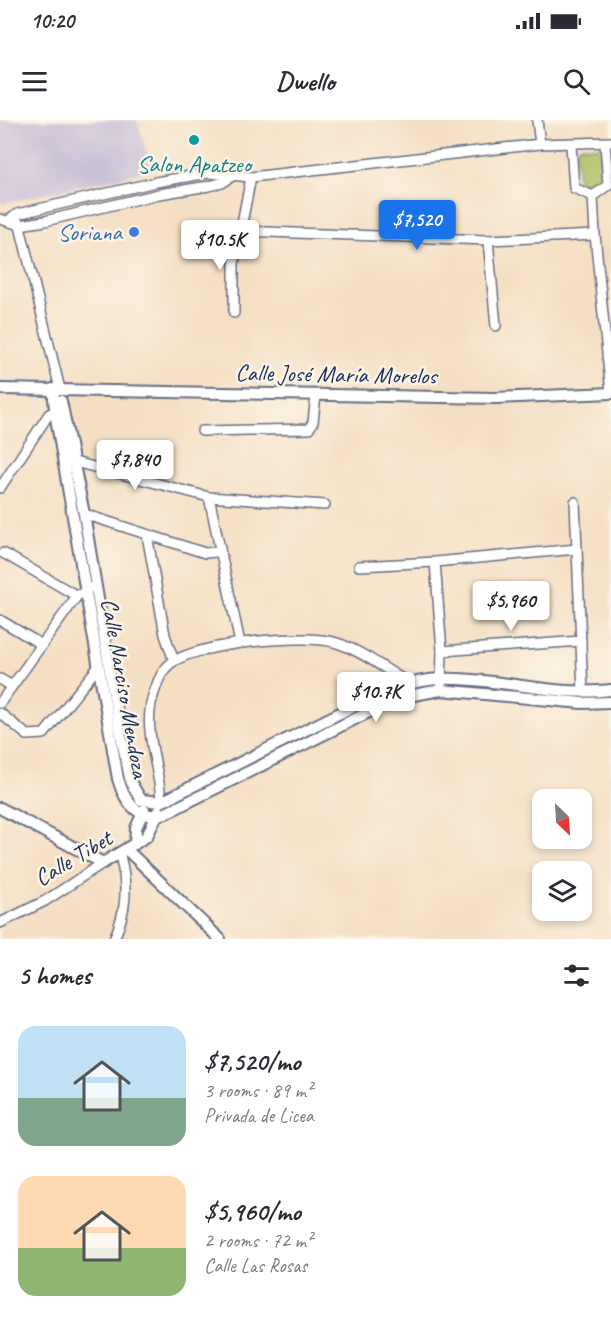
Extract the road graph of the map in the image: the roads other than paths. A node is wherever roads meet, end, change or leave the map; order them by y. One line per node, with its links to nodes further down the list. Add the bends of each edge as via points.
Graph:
1 (537, 120): 3 (street)
2 (608, 142): 4 (street); 7 (street, via 608,185)
3 (540, 144): 4 (street); 6 (street)
4 (571, 145): 7 (street, via 574,188)
5 (231, 177): 6 (street); 8 (street, via 208,173 166,180); 10 (street, via 209,186)
6 (251, 177): 11 (street)
7 (593, 196): 12 (street)
8 (17, 214): 9 (street); 10 (street)
9 (4, 220): 10 (street)
10 (20, 225): 16 (street)
11 (240, 231): 13 (street); 14 (street, via 234,264)
12 (595, 235): 13 (street); 18 (street)
13 (488, 240): 15 (street)
14 (234, 313)
15 (496, 326)
16 (56, 385): 17 (street, Calle José María Morelos); 19 (street, Calle José María Morelos); 20 (street, Calle Narciso Mendoza)
17 (0, 389)
18 (611, 393): 19 (street, Calle José María Morelos, via 496,398)
19 (316, 395): 21 (street, via 309,429)
20 (55, 412): 22 (street, Calle Narciso Mendoza); 23 (street)
21 (202, 431)
22 (69, 460): 24 (street); 27 (street, Calle Narciso Mendoza); 34 (street, Calle Narciso Mendoza)
23 (0, 488)
24 (209, 497): 26 (street); 29 (street)
25 (575, 502): 30 (street)
26 (325, 505)
27 (84, 514): 28 (street); 34 (street, Calle Narciso Mendoza)
28 (147, 535): 29 (street, via 205,553); 40 (street, via 165,635)
29 (220, 548): 37 (street)
30 (577, 549): 32 (street); 36 (street)
31 (3, 553): 34 (street)
32 (435, 562): 33 (street); 39 (street)
33 (359, 566)
34 (86, 591): 38 (street); 41 (street, Calle Narciso Mendoza); 51 (street, Calle Narciso Mendoza)
35 (0, 620): 38 (street)
36 (581, 641): 39 (street); 47 (street)
37 (240, 643): 40 (street, via 206,648); 43 (street, via 334,642)
38 (42, 645): 45 (street)
39 (442, 651): 44 (street)
40 (174, 661): 52 (street, via 164,671 150,705)
41 (99, 666): 50 (street, via 44,734 27,735); 51 (street, Calle Narciso Mendoza)
42 (0, 680): 45 (street)
43 (409, 683): 44 (street, Calle Narciso Mendoza); 54 (street, Calle Narciso Mendoza, via 374,696)
44 (441, 685): 47 (street, Calle Narciso Mendoza); 48 (street, Calle Narciso Mendoza, via 582,703); 57 (street, Calle Narciso Mendoza, via 397,698)
45 (12, 686): 49 (street)
46 (611, 690): 47 (street, Calle Narciso Mendoza)
47 (583, 692)
48 (611, 702)
49 (0, 703)
50 (0, 713)
51 (114, 727): 53 (street, Calle Narciso Mendoza, via 133,789); 56 (street, Calle Narciso Mendoza, via 120,786 128,804)
52 (158, 782): 53 (street); 54 (street)
53 (147, 802): 54 (street, Calle Narciso Mendoza); 56 (street, Calle Tibet)
54 (161, 802): 57 (street, Calle Tibet)
55 (0, 808): 59 (street)
56 (142, 815): 57 (street, Calle Narciso Mendoza); 58 (street, Calle Tibet)
57 (158, 816): 58 (street, Calle Tibet, via 149,833)
58 (128, 850): 59 (street, Calle Tibet); 61 (street, via 125,908); 62 (street)
59 (103, 863): 60 (street, Calle Tibet, via 45,901)
60 (0, 923)
61 (114, 939)
62 (220, 939)

